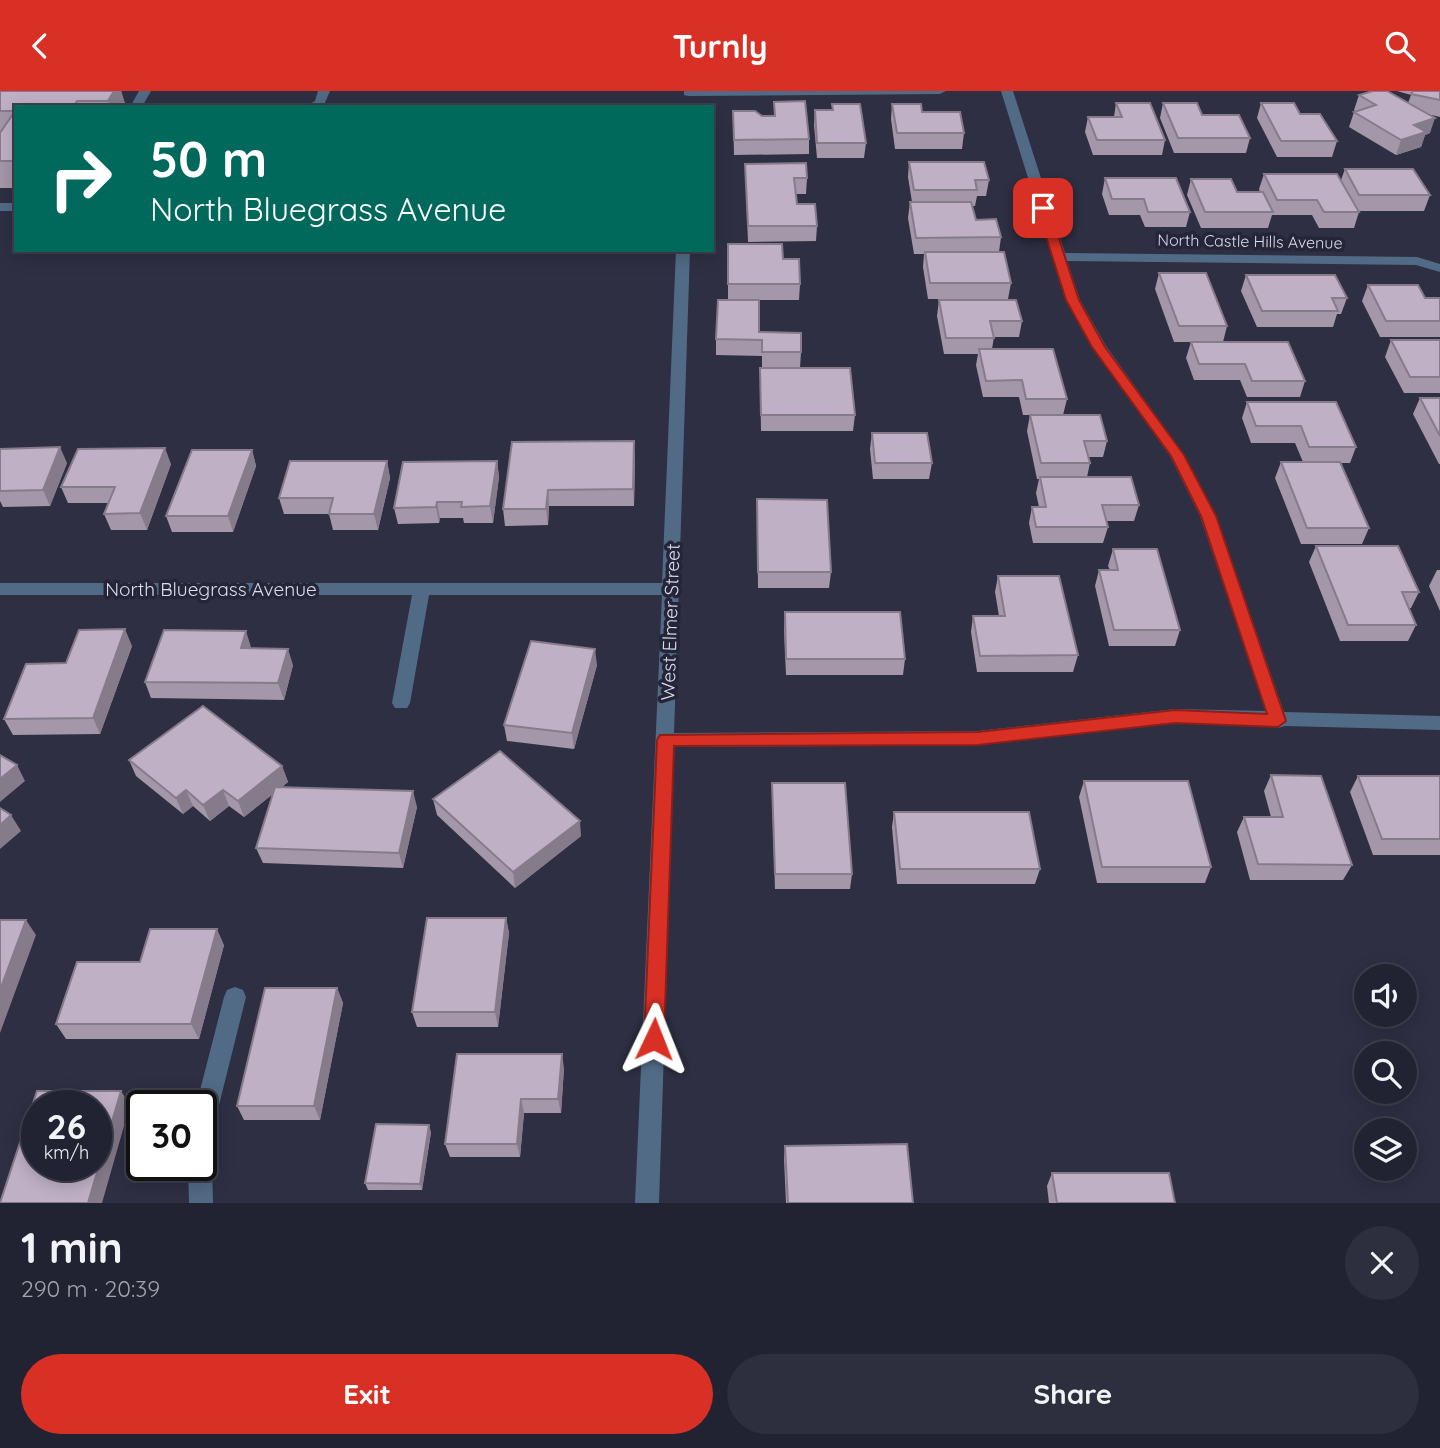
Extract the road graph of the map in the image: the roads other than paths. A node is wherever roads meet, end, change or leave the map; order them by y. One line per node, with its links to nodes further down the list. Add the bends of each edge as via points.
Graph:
1 (324, 91): 5 (street)
2 (940, 91): 4 (street)
3 (1007, 91): 7 (street)
4 (688, 92)
5 (315, 105)
6 (683, 252): 11 (street, West Elmer Street)
7 (1058, 257): 8 (street, North Castle Hills Avenue, via 1417,261); 13 (street, via 1073,300 1098,347 1177,455 1208,516)
8 (1440, 268)
9 (0, 589): 10 (street, North Bluegrass Avenue)
10 (422, 589): 11 (street, North Bluegrass Avenue); 12 (street)
11 (671, 589): 15 (street, West Elmer Street)
12 (401, 703)
13 (1278, 721): 14 (street); 15 (street, via 1175,716 978,739)
14 (1440, 723)
15 (666, 740): 20 (street, West Elmer Street)
16 (235, 997): 17 (street)
17 (212, 1090)
18 (200, 1181): 19 (street)
19 (201, 1203)
20 (647, 1203)

